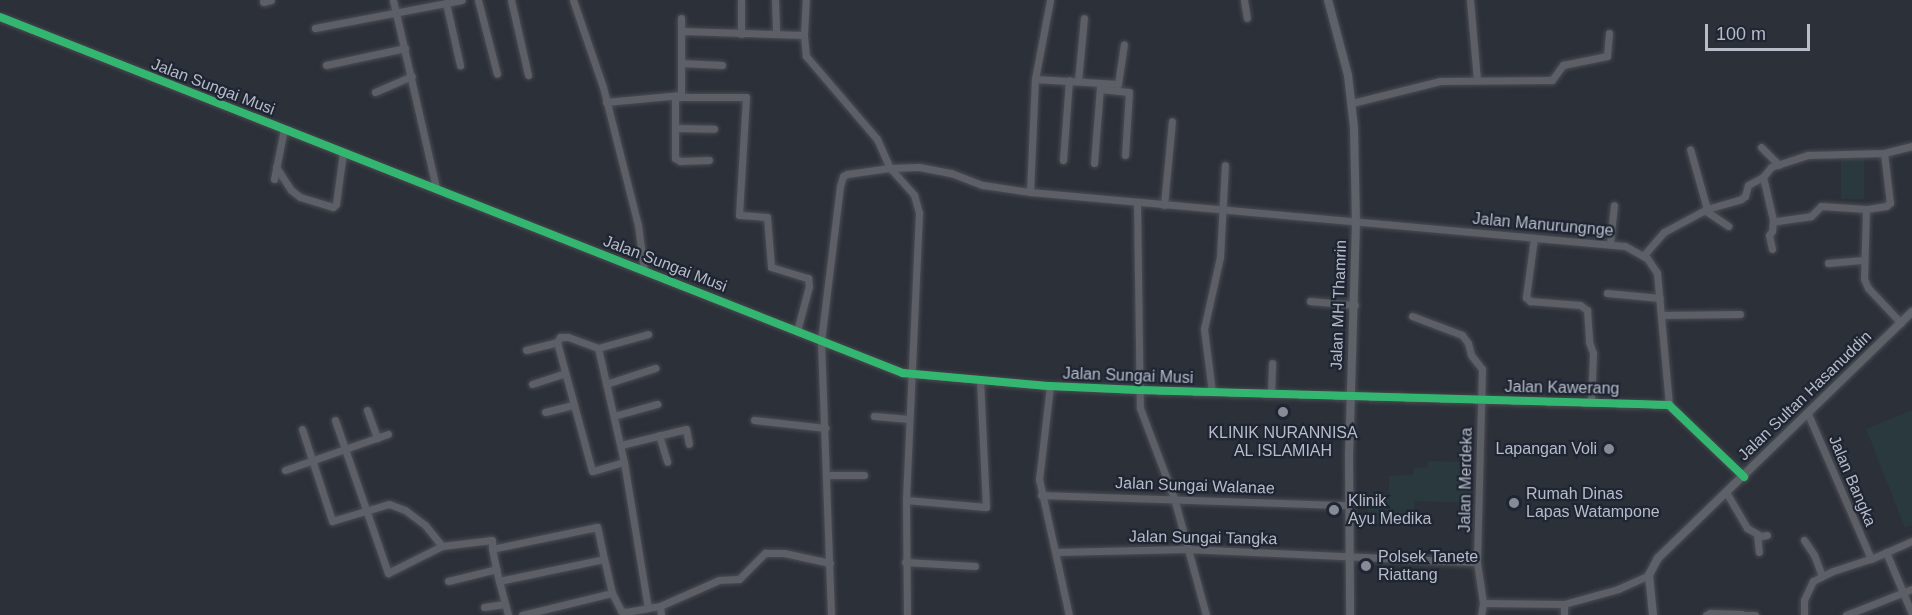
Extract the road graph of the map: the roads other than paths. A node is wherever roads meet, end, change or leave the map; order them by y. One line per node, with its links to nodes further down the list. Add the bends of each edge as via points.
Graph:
1 (271, 0): 14 (street)
2 (393, 0): 16 (street)
3 (462, 0): 15 (street)
4 (478, 0): 33 (street)
5 (511, 0): 34 (street)
6 (573, 0): 43 (street)
7 (741, 0): 24 (street)
8 (774, 0): 25 (street)
9 (806, 0): 26 (street)
10 (1050, 0): 36 (street)
11 (1244, 0): 20 (street)
12 (1328, 0): 44 (main road, Jalan MH Thamrin)
13 (1470, 0): 38 (street)
14 (263, 2)
15 (446, 3): 16 (street); 31 (street)
16 (396, 12): 21 (street); 28 (street)
17 (0, 17): 47 (street, Jalan Sungai Musi)
18 (681, 18): 22 (street)
19 (1084, 18): 39 (street)
20 (1247, 18)
21 (315, 28)
22 (682, 31): 24 (street); 29 (street)
23 (1610, 33): 38 (street, via 1608,56 1563,65 1553,80)
24 (741, 34): 25 (street)
25 (776, 34): 26 (street)
26 (804, 35): 61 (street, via 809,61 877,139)
27 (1124, 44): 40 (street, via 1119,83)
28 (405, 48): 30 (street); 35 (street)
29 (681, 63): 32 (street); 42 (street, via 682,93)
30 (326, 65)
31 (460, 65)
32 (722, 65)
33 (497, 74)
34 (528, 75)
35 (412, 76): 41 (street); 64 (street)
36 (1035, 79): 37 (street); 65 (street)
37 (1069, 80): 39 (street); 56 (street)
38 (1477, 80): 44 (street, via 1434,81)
39 (1078, 81): 40 (street)
40 (1100, 86): 54 (street, via 1129,92); 57 (street)
41 (375, 92)
42 (677, 97): 43 (street); 46 (street); 91 (street, via 746,97 740,215 767,217 771,267 804,274 810,282)
43 (606, 102): 81 (street, via 638,225)
44 (1352, 102): 73 (main road, Jalan MH Thamrin)
45 (1172, 121): 67 (street)
46 (675, 128): 48 (street); 55 (street, via 677,160)
47 (284, 129): 52 (street, Jalan Sungai Musi); 60 (street)
48 (714, 129)
49 (1912, 146): 53 (street)
50 (1761, 147): 59 (street)
51 (1690, 149): 71 (street)
52 (344, 152): 60 (street, via 333,207 300,197); 64 (street, Jalan Sungai Musi)
53 (1884, 153): 59 (street, via 1808,156); 69 (street, via 1890,203)
54 (1125, 154)
55 (709, 160)
56 (1063, 160)
57 (1094, 163)
58 (1225, 165): 70 (street)
59 (1779, 165): 62 (street, via 1771,167)
60 (276, 167): 63 (street)
61 (890, 168): 65 (street, Jalan Manurungnge, via 919,167 983,185); 93 (street, Jalan Manurungnge, via 852,173 841,180); 100 (street, via 919,205)
62 (1763, 177): 71 (street, via 1748,185 1745,196); 72 (street)
63 (274, 179)
64 (436, 187): 81 (street, Jalan Sungai Musi)
65 (1030, 192): 66 (street, Jalan Manurungnge)
66 (1137, 203): 67 (street, Jalan Manurungnge); 105 (street)
67 (1164, 205): 70 (street, Jalan Manurungnge)
68 (1614, 205): 76 (street)
69 (1866, 209): 72 (street, via 1821,206 1811,216); 79 (street)
70 (1224, 210): 73 (street, Jalan Manurungnge); 106 (street, via 1221,257 1204,329)
71 (1706, 210): 74 (street); 78 (street, via 1664,232)
72 (1773, 220): 77 (street, via 1769,235)
73 (1356, 222): 75 (street, Jalan Manurungnge); 85 (main road, Jalan MH Thamrin)
74 (1728, 226)
75 (1534, 238): 76 (street, Jalan Manurungnge); 110 (street, via 1527,298 1580,305 1587,310 1593,353)
76 (1610, 243): 78 (street, Jalan Manurungnge)
77 (1772, 249)
78 (1643, 256): 83 (street, via 1657,273)
79 (1864, 260): 80 (street); 90 (street, via 1868,288)
80 (1828, 263)
81 (644, 270): 91 (street, Jalan Sungai Musi)
82 (1606, 293): 83 (street)
83 (1660, 298): 88 (street)
84 (1310, 301): 85 (street)
85 (1355, 305): 108 (main road, Jalan MH Thamrin)
86 (1912, 312): 90 (main road, Jalan Sultan Hasanuddin)
87 (1740, 314): 88 (street)
88 (1662, 315): 113 (street)
89 (1412, 316): 109 (street, Jalan Merdeka, via 1462,334 1471,356 1482,369)
90 (1901, 323): 116 (main road, Jalan Sultan Hasanuddin)
91 (797, 331): 93 (street, Jalan Sungai Musi)
92 (648, 334): 95 (street)
93 (821, 341): 100 (street, Jalan Sungai Musi); 122 (street)
94 (557, 342): 95 (street, via 560,337 568,337); 96 (street); 99 (street)
95 (598, 348): 103 (street)
96 (525, 350)
97 (1272, 363): 107 (street)
98 (655, 368): 103 (street)
99 (565, 373): 102 (street); 112 (street)
100 (910, 374): 101 (street, Jalan Sungai Musi); 119 (street)
101 (980, 380): 104 (street, Jalan Sungai Musi); 140 (street, via 986,507)
102 (531, 384)
103 (606, 384): 117 (street)
104 (1050, 386): 105 (street, Jalan Sungai Musi); 138 (street, via 1040,454)
105 (1138, 390): 106 (street, Jalan Sungai Musi); 139 (street, via 1140,408)
106 (1212, 392): 107 (street, Jalan Sungai Musi)
107 (1271, 394): 108 (street, Jalan Sungai Musi)
108 (1351, 396): 109 (street, Jalan Kawerang); 141 (main road, Jalan MH Thamrin)
109 (1480, 399): 110 (street, Jalan Kawerang); 157 (street, Jalan Merdeka)
110 (1592, 403): 113 (street, Jalan Kawerang)
111 (657, 404): 117 (street)
112 (573, 405): 115 (street); 131 (street, via 592,471)
113 (1669, 405): 136 (street)
114 (367, 410): 126 (street)
115 (545, 412)
116 (1808, 414): 136 (main road, Jalan Sultan Hasanuddin); 155 (street, Jalan Bangka)
117 (614, 416): 128 (street)
118 (874, 416): 119 (street)
119 (909, 419): 140 (street)
120 (335, 420): 129 (street)
121 (754, 420): 122 (street)
122 (826, 428): 134 (street)
123 (302, 429): 130 (street)
124 (388, 434): 126 (street)
125 (659, 435): 127 (street, via 686,429); 128 (street); 132 (street)
126 (377, 438): 129 (street)
127 (689, 444)
128 (621, 445): 131 (street)
129 (344, 450): 130 (street); 142 (street)
130 (312, 461): 133 (street); 142 (street, via 332,521)
131 (624, 462): 173 (street)
132 (667, 462)
133 (285, 470)
134 (827, 475): 135 (street); 158 (street)
135 (864, 475)
136 (1743, 477): 137 (main road, Jalan Sultan Hasanuddin)
137 (1726, 492): 143 (street, via 1745,526); 161 (main road, Jalan Sultan Hasanuddin, via 1667,548)
138 (1041, 495): 139 (street, Jalan Sungai Walanae); 150 (street)
139 (1174, 498): 141 (street, Jalan Sungai Walanae); 149 (street)
140 (906, 500): 156 (street)
141 (1348, 505): 153 (main road, Jalan MH Thamrin)
142 (365, 511): 147 (street, via 389,504 405,510 425,525); 147 (street, via 388,573)
143 (1757, 534): 144 (street); 151 (street)
144 (1767, 534)
145 (1804, 540): 162 (street)
146 (1912, 541): 152 (street)
147 (442, 546): 148 (street, via 492,540)
148 (492, 549): 154 (street, via 597,527); 160 (street)
149 (1187, 549): 150 (street, Jalan Sungai Tangka); 153 (street, Jalan Sungai Tangka); 181 (street)
150 (1056, 552): 180 (street)
151 (1758, 552)
152 (1886, 552): 155 (street); 166 (street)
153 (1349, 557): 157 (street, Jalan Sungai Tangka); 182 (main road, Jalan MH Thamrin)
154 (604, 559): 164 (street); 167 (street)
155 (1871, 559): 162 (street)
156 (905, 562): 159 (street); 179 (street)
157 (1477, 562): 168 (street, Jalan Merdeka)
158 (830, 563): 171 (street, via 765,553 739,579 719,580); 178 (street)
159 (975, 566)
160 (497, 569): 163 (street); 164 (street)
161 (1649, 575): 170 (street, via 1618,589); 185 (main road)
162 (1822, 576): 189 (street, via 1806,591)
163 (448, 581)
164 (499, 581): 169 (street)
165 (1912, 589): 166 (street)
166 (1903, 592): 174 (street); 190 (street)
167 (612, 593): 173 (street, via 621,611); 176 (street)
168 (1483, 603): 170 (street); 183 (street)
169 (505, 604): 172 (street); 175 (street)
170 (1564, 604): 184 (street)
171 (660, 606): 173 (street); 177 (street)
172 (484, 607)
173 (648, 608)
174 (1912, 614)
175 (508, 615)
176 (522, 615)
177 (661, 615)
178 (831, 615)
179 (907, 615)
180 (1069, 615)
181 (1206, 615)
182 (1350, 615)
183 (1481, 615)
184 (1564, 615)
185 (1653, 615)
186 (1706, 615): 187 (street)
187 (1742, 615): 188 (street)
188 (1755, 615)
189 (1804, 615)
190 (1846, 615)

